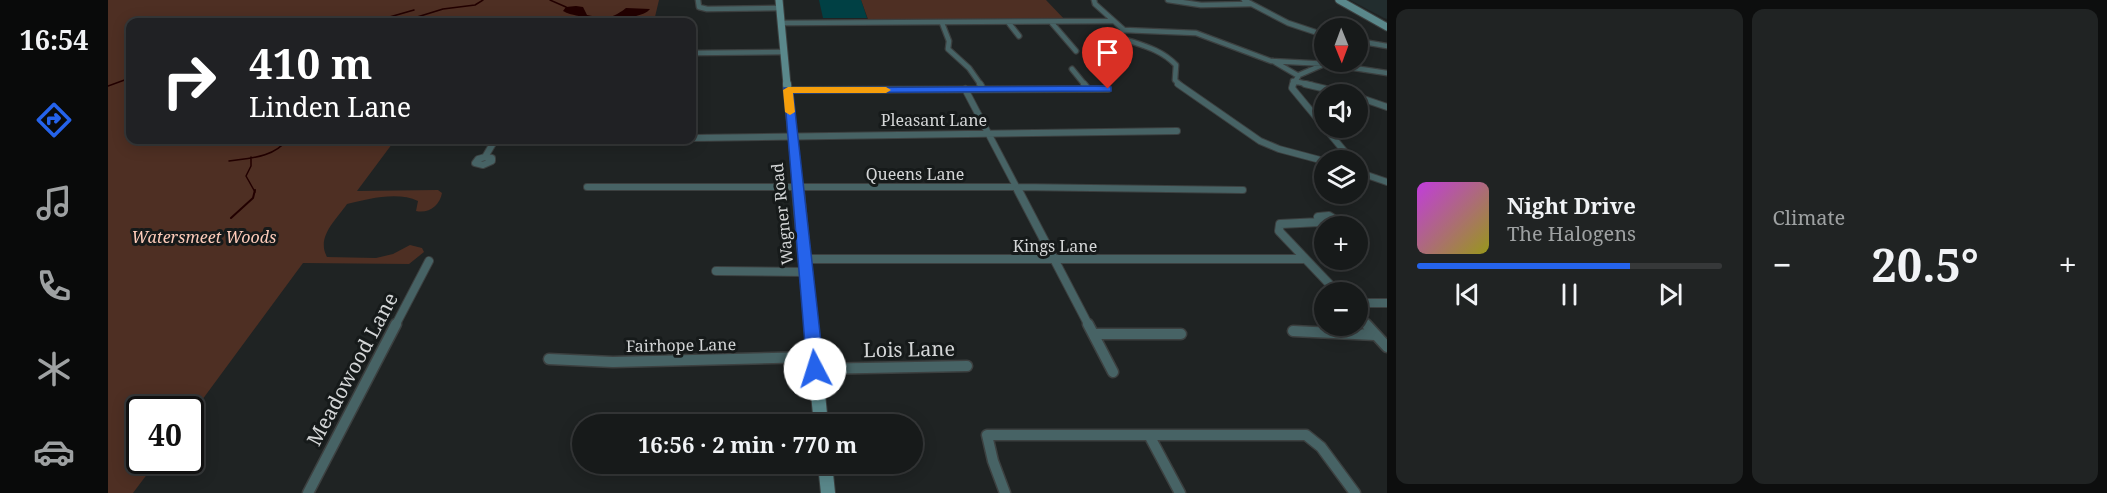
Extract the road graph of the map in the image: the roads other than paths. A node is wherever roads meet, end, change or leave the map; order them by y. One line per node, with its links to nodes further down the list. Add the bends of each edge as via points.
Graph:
1 (698, 0): 6 (street, via 698,6 704,8)
2 (1094, 0): 10 (street)
3 (1168, 0): 7 (street, via 1201,5)
4 (1244, 0): 7 (street)
5 (1339, 0): 8 (street)
6 (779, 4): 13 (street, Wagner Road)
7 (1251, 4): 17 (street)
8 (1375, 20): 9 (street); 15 (street)
9 (1387, 20)
10 (1112, 21): 12 (street); 16 (street)
11 (1008, 22): 12 (street); 14 (street); 18 (street)
12 (1051, 22): 21 (street)
13 (781, 23): 14 (street); 23 (street, Wagner Road)
14 (942, 23): 33 (street, via 948,49 969,68)
15 (1387, 27)
16 (1124, 30): 24 (street, via 1196,33); 46 (street, via 1119,33 1121,38 1169,57 1176,65 1175,80 1179,85 1243,131 1279,149)
17 (1314, 32)
18 (1019, 36)
19 (1368, 43): 20 (street)
20 (1387, 46)
21 (1076, 51)
22 (696, 52): 23 (street)
23 (784, 52): 36 (street, Wagner Road)
24 (1271, 61): 25 (street); 30 (street)
25 (1314, 63)
26 (1072, 69): 34 (street)
27 (1314, 69): 30 (street)
28 (1368, 70): 29 (street)
29 (1387, 73)
30 (1295, 78): 31 (street); 44 (street, via 1292,88 1297,97)
31 (1314, 84)
32 (965, 89): 33 (street); 36 (street); 40 (street)
33 (983, 89): 34 (street)
34 (1088, 89): 35 (street)
35 (1108, 89)
36 (788, 90): 41 (street, Wagner Road)
37 (1368, 100): 38 (street)
38 (1387, 107)
39 (1177, 131): 40 (street, Pleasant Lane)
40 (990, 134): 41 (street, Pleasant Lane); 50 (street)
41 (792, 136): 42 (street, Pleasant Lane); 51 (street, Wagner Road)
42 (696, 138)
43 (493, 144): 45 (street)
44 (1343, 150)
45 (485, 157)
46 (1314, 158)
47 (1368, 175): 48 (street)
48 (1387, 182)
49 (587, 187): 51 (street, Queens Lane)
50 (1016, 187): 51 (street, Queens Lane); 52 (street, Queens Lane); 56 (street)
51 (797, 188): 54 (street, Wagner Road)
52 (1243, 190)
53 (1314, 222): 55 (street, via 1280,224 1279,231)
54 (804, 259): 56 (street, Kings Lane); 59 (street, Wagner Road)
55 (1305, 259): 56 (street, Kings Lane); 60 (street)
56 (1055, 260): 65 (street)
57 (429, 261): 77 (street, Meadowood Lane)
58 (716, 271): 59 (street)
59 (806, 272): 69 (street, Wagner Road)
60 (1327, 282)
61 (1368, 303): 62 (street)
62 (1387, 303)
63 (1368, 327): 67 (street)
64 (1293, 331): 67 (street)
65 (1095, 334): 66 (street); 73 (street)
66 (1181, 334)
67 (1375, 335): 68 (street)
68 (1387, 347)
69 (814, 357): 70 (street, Fairhope Lane, via 613,362); 72 (street, Wagner Road)
70 (549, 359)
71 (967, 366): 72 (street, Lois Lane)
72 (815, 369): 74 (street, Wagner Road)
73 (1113, 372)
74 (820, 414)
75 (1149, 435): 79 (street, via 987,435); 80 (street); 81 (street, via 1306,435 1321,447)
76 (826, 474): 78 (street)
77 (308, 493)
78 (828, 493)
79 (1005, 493)
80 (1180, 493)
81 (1355, 493)

